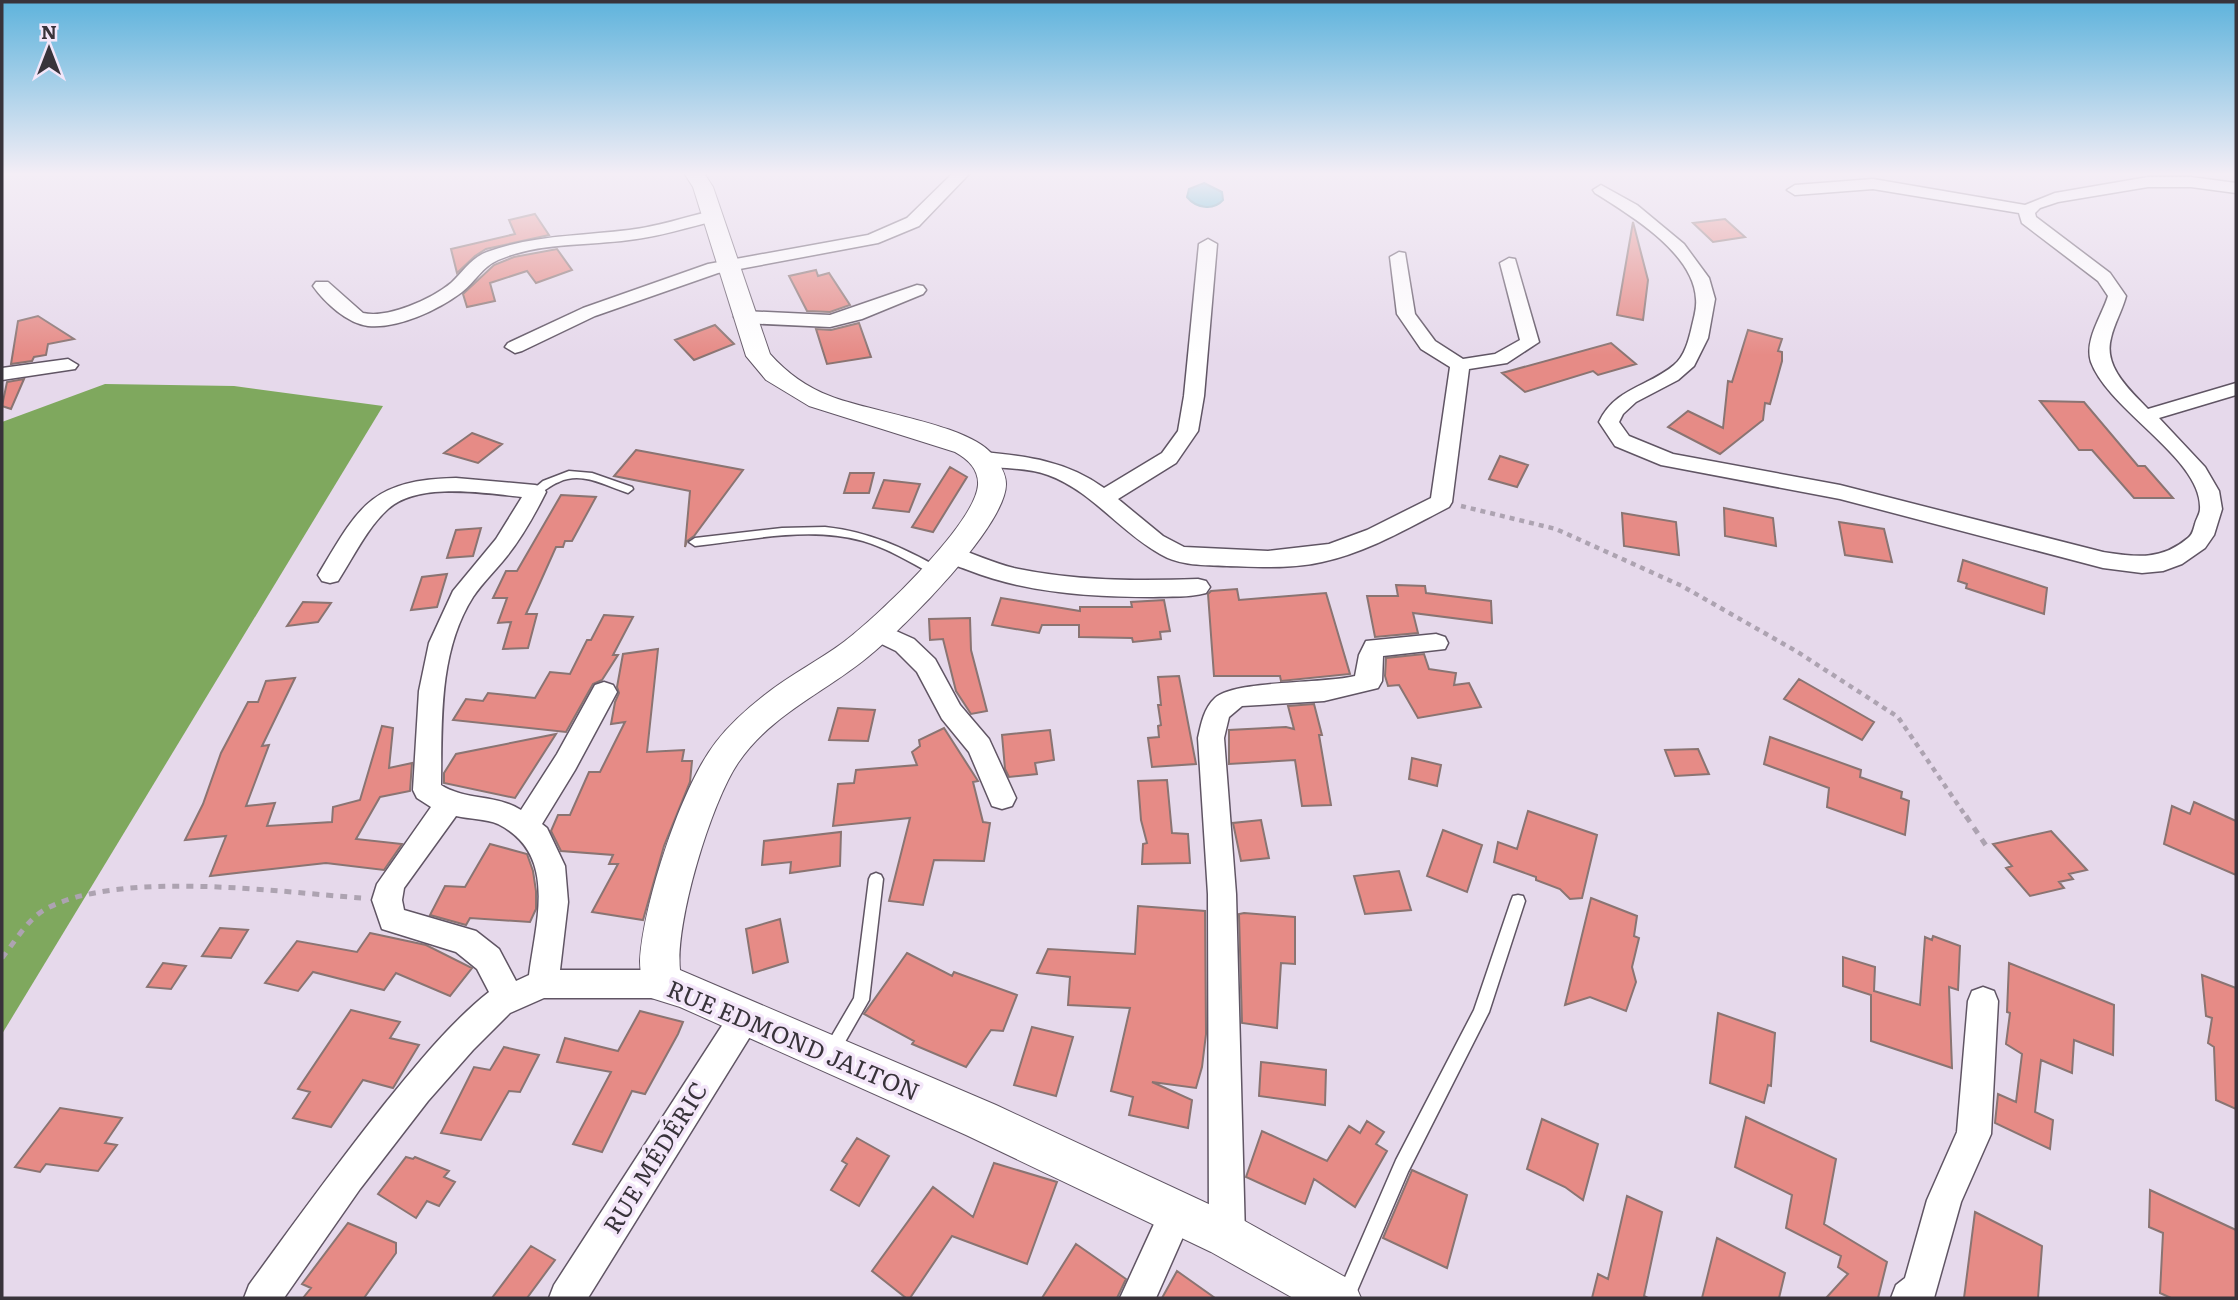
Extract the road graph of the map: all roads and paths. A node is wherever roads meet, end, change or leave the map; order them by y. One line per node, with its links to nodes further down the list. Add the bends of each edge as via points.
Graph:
1 (637, 234): 10 (street, via 557,240 492,256 456,288 390,319 356,317)
2 (718, 234): 9 (street)
3 (885, 234): 9 (street)
4 (1663, 234): 18 (street, via 1702,281 1706,298 1700,336 1684,368 1612,411 1609,422 1614,433 1639,450 1668,460 1840,492 2103,560 2158,565 2178,559 2202,538 2211,508 2206,485)
5 (2047, 234): 18 (street, via 2104,277 2118,296 2100,338 2101,360 2119,390)
6 (1208, 244): 22 (street, via 1188,431 1169,458)
7 (1399, 257): 15 (street, via 1406,314 1428,345)
8 (1509, 263): 15 (street, via 1530,342 1500,359)
9 (728, 264): 12 (street); 13 (street, via 589,312)
10 (321, 286)
11 (917, 290): 12 (street, via 830,321)
12 (743, 317): 19 (street, via 758,356 793,389 943,438)
13 (515, 347)
14 (68, 365): 16 (street)
15 (1460, 365): 23 (street)
16 (2, 374)
17 (2236, 389): 18 (street)
18 (2145, 416)
19 (982, 459): 22 (street, via 1057,470); 25 (street, via 992,489)
20 (628, 489): 21 (lane, via 585,474 571,474 543,484)
21 (535, 492): 26 (street, via 440,486 394,493 374,511); 32 (street, via 500,550 462,595 434,665 426,790)
22 (1101, 499): 23 (street, via 1171,551 1247,559 1331,552)
23 (1441, 502): 34 (path, via 1556,529 1682,586 1796,651 1898,717)
24 (695, 542): 25 (lane, via 830,531)
25 (944, 563): 27 (street, via 1055,585); 28 (street)
26 (330, 575)
27 (1198, 587)
28 (876, 631): 31 (street, via 905,645 926,666 951,712 980,746); 40 (street, via 758,718 726,754 701,801 670,903 660,958)
29 (1436, 643): 46 (street, via 1375,647 1369,681 1304,693 1242,697 1231,700 1214,720 1211,738 1222,894)
30 (604, 692): 33 (street)
31 (1002, 798)
32 (449, 804): 33 (street, via 503,813); 36 (street, via 391,884)
33 (525, 828): 39 (street, via 537,836 551,866)
34 (1989, 850)
35 (876, 879): 44 (lane, via 861,1000)
36 (387, 900): 38 (path, via 224,888 116,889 42,910); 41 (street, via 391,920 466,941 488,959)
37 (1518, 901): 51 (lane, via 1481,1012 1402,1166)
38 (2, 958)
39 (543, 984): 40 (street, RUE EDMOND JALTON); 41 (street, RUE EDMOND JALTON)
40 (662, 984): 43 (street, RUE EDMOND JALTON)
41 (509, 999): 47 (street, RUE EDMOND JALTON, via 462,1039 417,1090)
42 (1983, 1001): 52 (street, via 1974,1134 1944,1200 1920,1289)
43 (745, 1017): 44 (street, RUE EDMOND JALTON); 48 (street, RUE MÉDÉRIC)
44 (829, 1054): 45 (street, RUE EDMOND JALTON)
45 (1177, 1212): 46 (street, RUE EDMOND JALTON); 49 (street)
46 (1227, 1236): 50 (street, RUE EDMOND JALTON)
47 (262, 1298)
48 (568, 1298)
49 (1139, 1298)
50 (1338, 1298)
51 (1345, 1298)
52 (1909, 1298)

